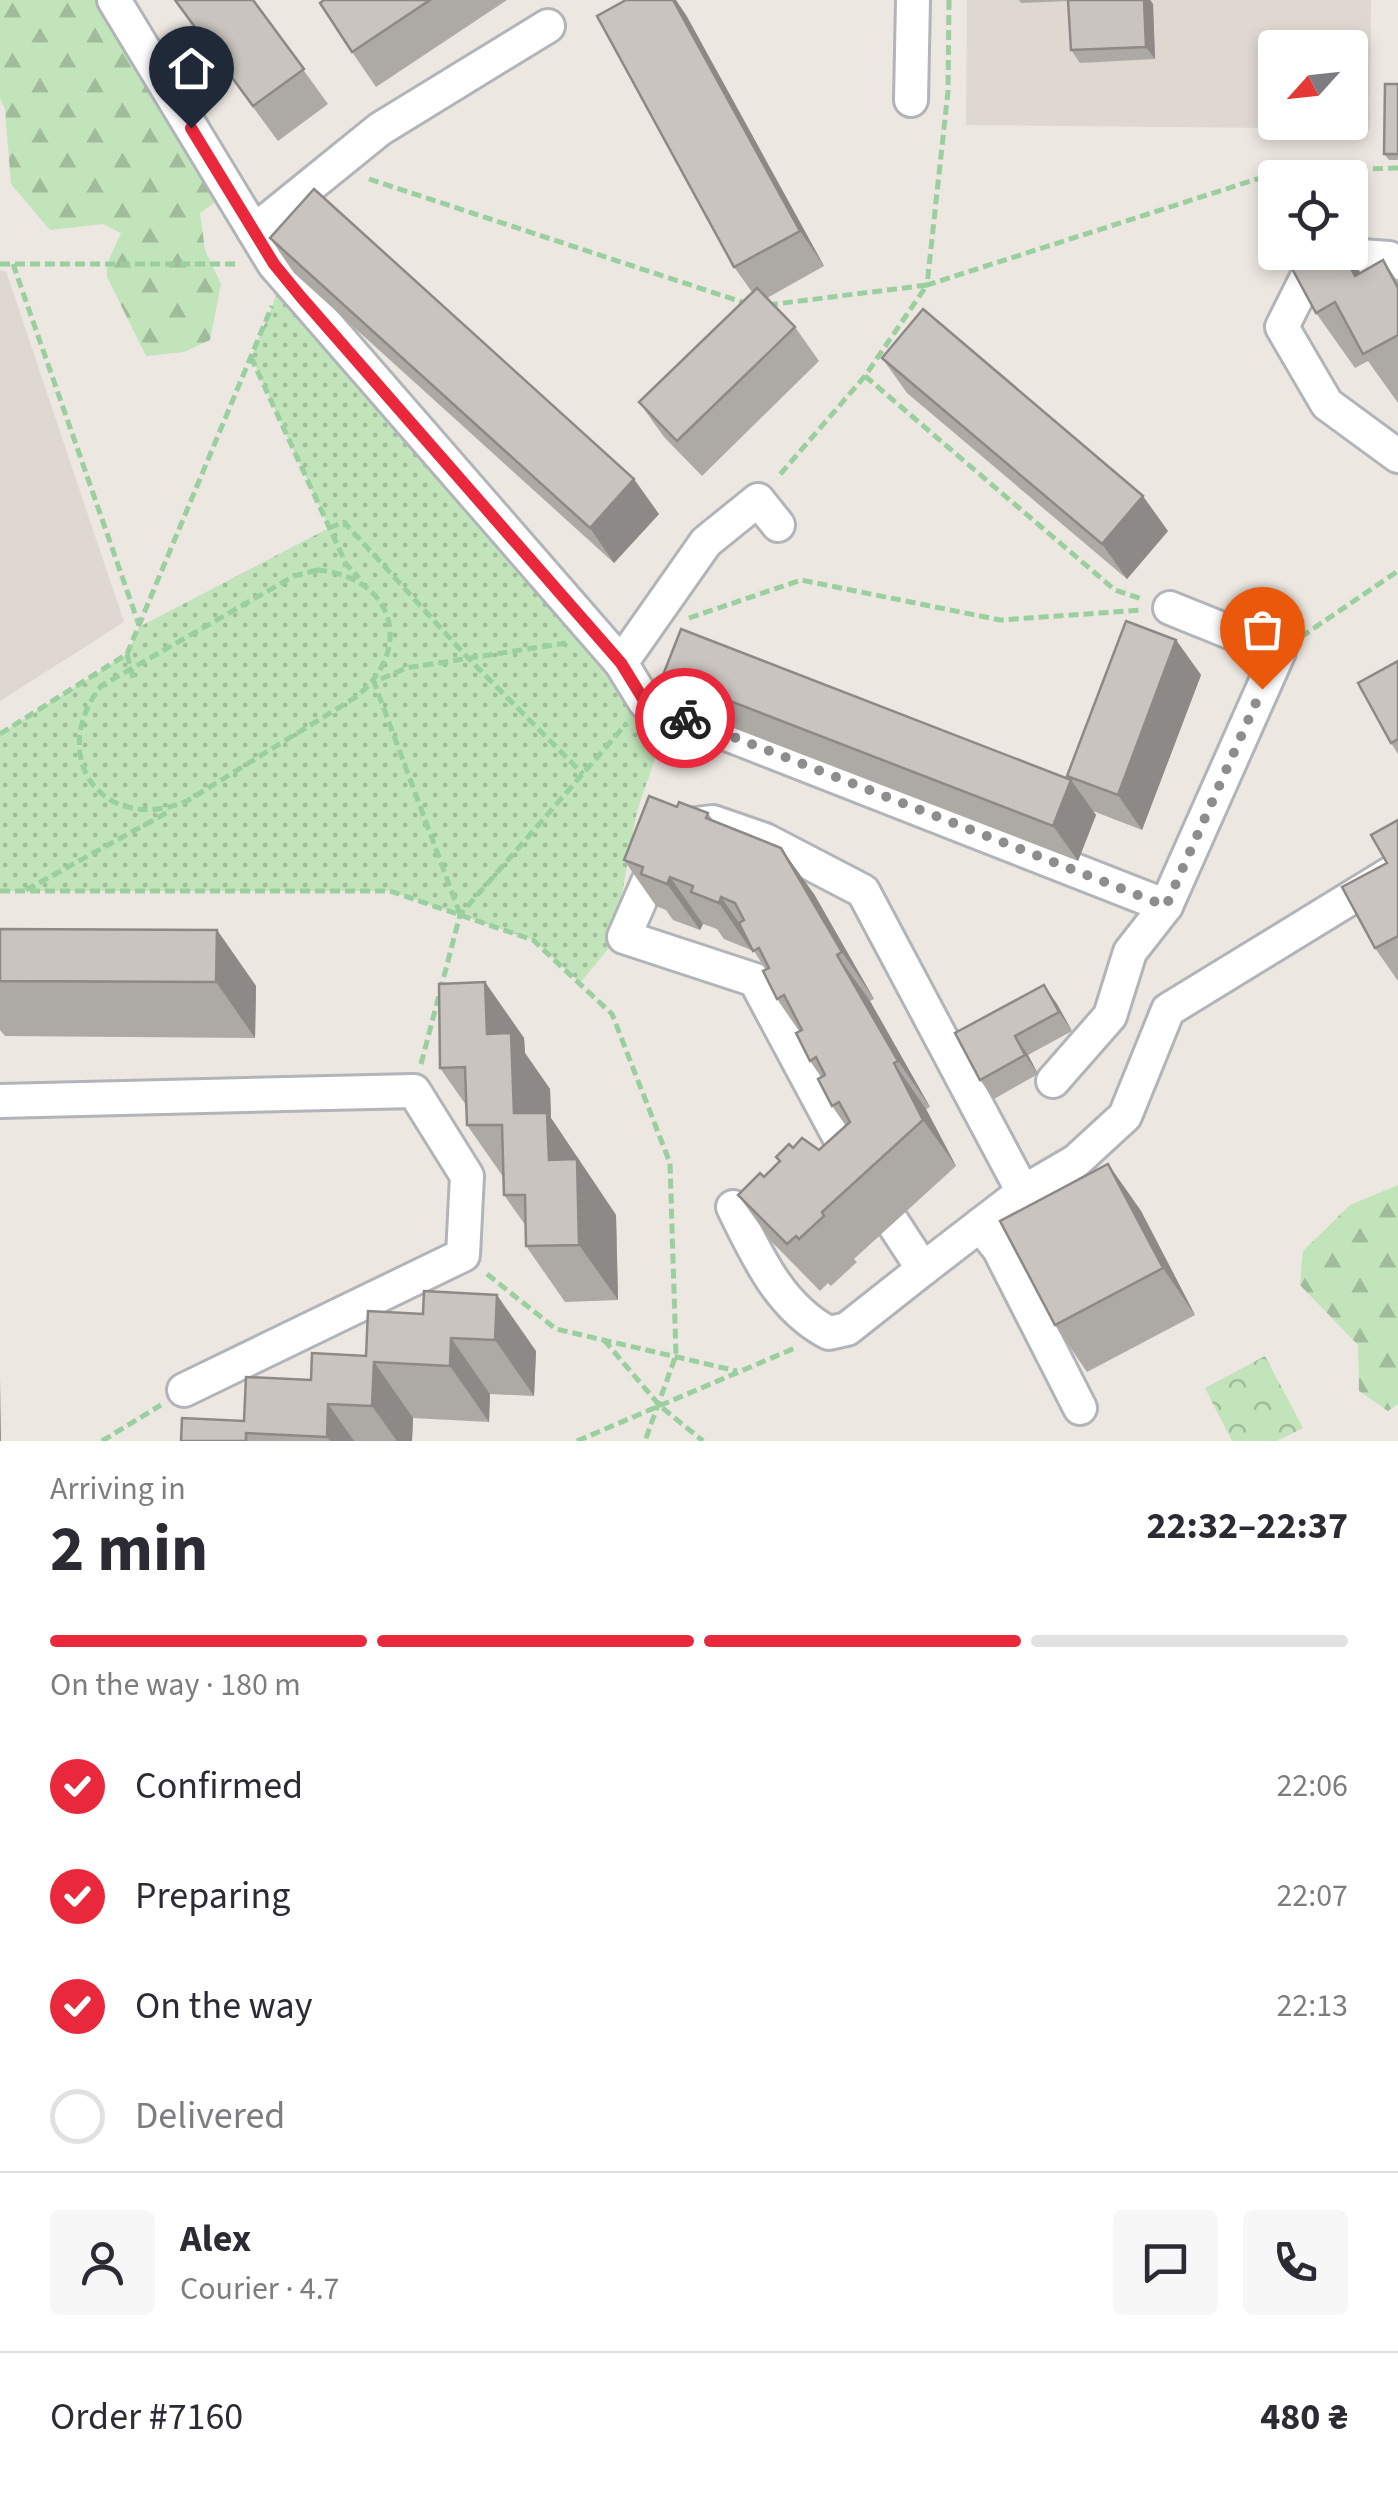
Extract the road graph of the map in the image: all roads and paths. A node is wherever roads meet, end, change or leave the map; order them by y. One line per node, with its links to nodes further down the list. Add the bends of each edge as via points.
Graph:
1 (114, 0): 8 (street)
2 (913, 0): 5 (street)
3 (949, 0): 13 (path, via 948,91)
4 (548, 26): 6 (street, via 380,129)
5 (911, 100)
6 (333, 167): 8 (street); 13 (path, via 754,306)
7 (1398, 168): 13 (path, via 1282,171)
8 (254, 231): 12 (street)
9 (1398, 262): 16 (street, via 1319,254 1282,328 1327,404)
10 (0, 264): 11 (path)
11 (13, 264): 12 (path); 22 (path)
12 (279, 270): 14 (path); 24 (street)
13 (927, 285): 15 (path)
14 (251, 357): 18 (path); 22 (path)
15 (865, 376): 17 (path); 21 (path, via 1115,590)
16 (1398, 456)
17 (768, 513): 23 (street, via 706,542)
18 (329, 528): 20 (path); 27 (path, via 344,522)
19 (1398, 571): 25 (path)
20 (361, 581): 29 (path, via 317,570 294,576); 31 (path, via 378,597 391,640)
21 (1170, 608): 23 (path, via 1000,620 801,580); 25 (street)
22 (139, 627): 26 (path)
23 (642, 634): 28 (street)
24 (599, 638): 27 (path); 28 (street)
25 (1278, 652): 39 (street)
26 (128, 654): 29 (path); 33 (path)
27 (468, 658): 31 (path, via 406,668); 34 (path)
28 (621, 663): 32 (street)
29 (131, 668): 30 (path); 35 (path, via 101,686 86,706 78,729 88,778 102,794 144,812)
30 (133, 678)
31 (374, 682): 35 (path); 40 (path)
32 (645, 702): 34 (path); 39 (street)
33 (0, 734)
34 (583, 774): 40 (path)
35 (187, 802): 38 (path)
36 (1398, 868): 45 (street, via 1168,1010 1125,1116 1076,1161)
37 (0, 891): 38 (path)
38 (23, 891): 40 (path, via 390,890)
39 (1166, 906): 41 (street, via 1130,952 1110,1016)
40 (460, 915): 42 (path); 52 (path, via 533,940 612,1014 670,1163)
41 (1053, 1081)
42 (414, 1091): 43 (street); 49 (street, via 467,1176)
43 (0, 1100)
44 (865, 1184): 45 (street, via 755,980 624,937 672,827 713,822 766,840 862,891)
45 (1023, 1192): 48 (street)
46 (733, 1207): 50 (street, via 765,1272 828,1333 847,1328)
47 (893, 1223): 50 (street)
48 (980, 1226): 50 (street); 56 (street, via 999,1249)
49 (463, 1255): 51 (path, via 556,1329); 54 (street)
50 (924, 1268)
51 (604, 1340): 52 (path); 55 (path)
52 (676, 1355): 53 (path); 55 (path)
53 (740, 1372)
54 (184, 1390): 57 (path)
55 (660, 1406): 58 (path); 59 (path); 60 (path)
56 (1080, 1408)
57 (102, 1441)
58 (577, 1441)
59 (645, 1441)
60 (703, 1441)

